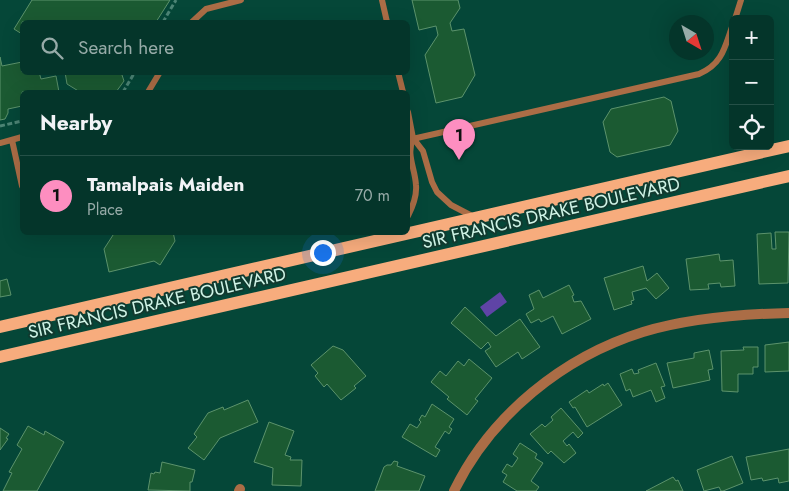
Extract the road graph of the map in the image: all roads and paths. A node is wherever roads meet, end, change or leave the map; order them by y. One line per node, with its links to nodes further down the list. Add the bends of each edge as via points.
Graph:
1 (176, 0): 6 (path)
2 (241, 0): 7 (lane, via 208,8)
3 (382, 0): 8 (lane)
4 (741, 0): 5 (lane)
5 (736, 15)
6 (164, 20)
7 (194, 20)
8 (387, 20)
9 (729, 34): 19 (lane, via 719,60 699,74)
10 (133, 75): 13 (path)
11 (158, 75): 14 (lane)
12 (399, 75): 15 (lane)
13 (124, 90)
14 (149, 90)
15 (402, 90)
16 (20, 121): 17 (path)
17 (0, 126)
18 (20, 138): 20 (lane)
19 (410, 139): 27 (lane, via 422,151 437,192 457,208)
20 (12, 140): 21 (lane); 25 (lane)
21 (0, 143)
22 (789, 146): 27 (main road, SIR FRANCIS DRAKE BOULEVARD)
23 (410, 154): 26 (lane, via 416,182)
24 (789, 176): 32 (main road, SIR FRANCIS DRAKE BOULEVARD)
25 (20, 177)
26 (410, 210)
27 (477, 218): 28 (main road, SIR FRANCIS DRAKE BOULEVARD)
28 (410, 232)
29 (389, 236): 31 (main road, SIR FRANCIS DRAKE BOULEVARD)
30 (789, 313): 33 (street, via 681,323 643,332 597,350 554,376 518,404 477,450)
31 (0, 327)
32 (0, 357)
33 (454, 491)

